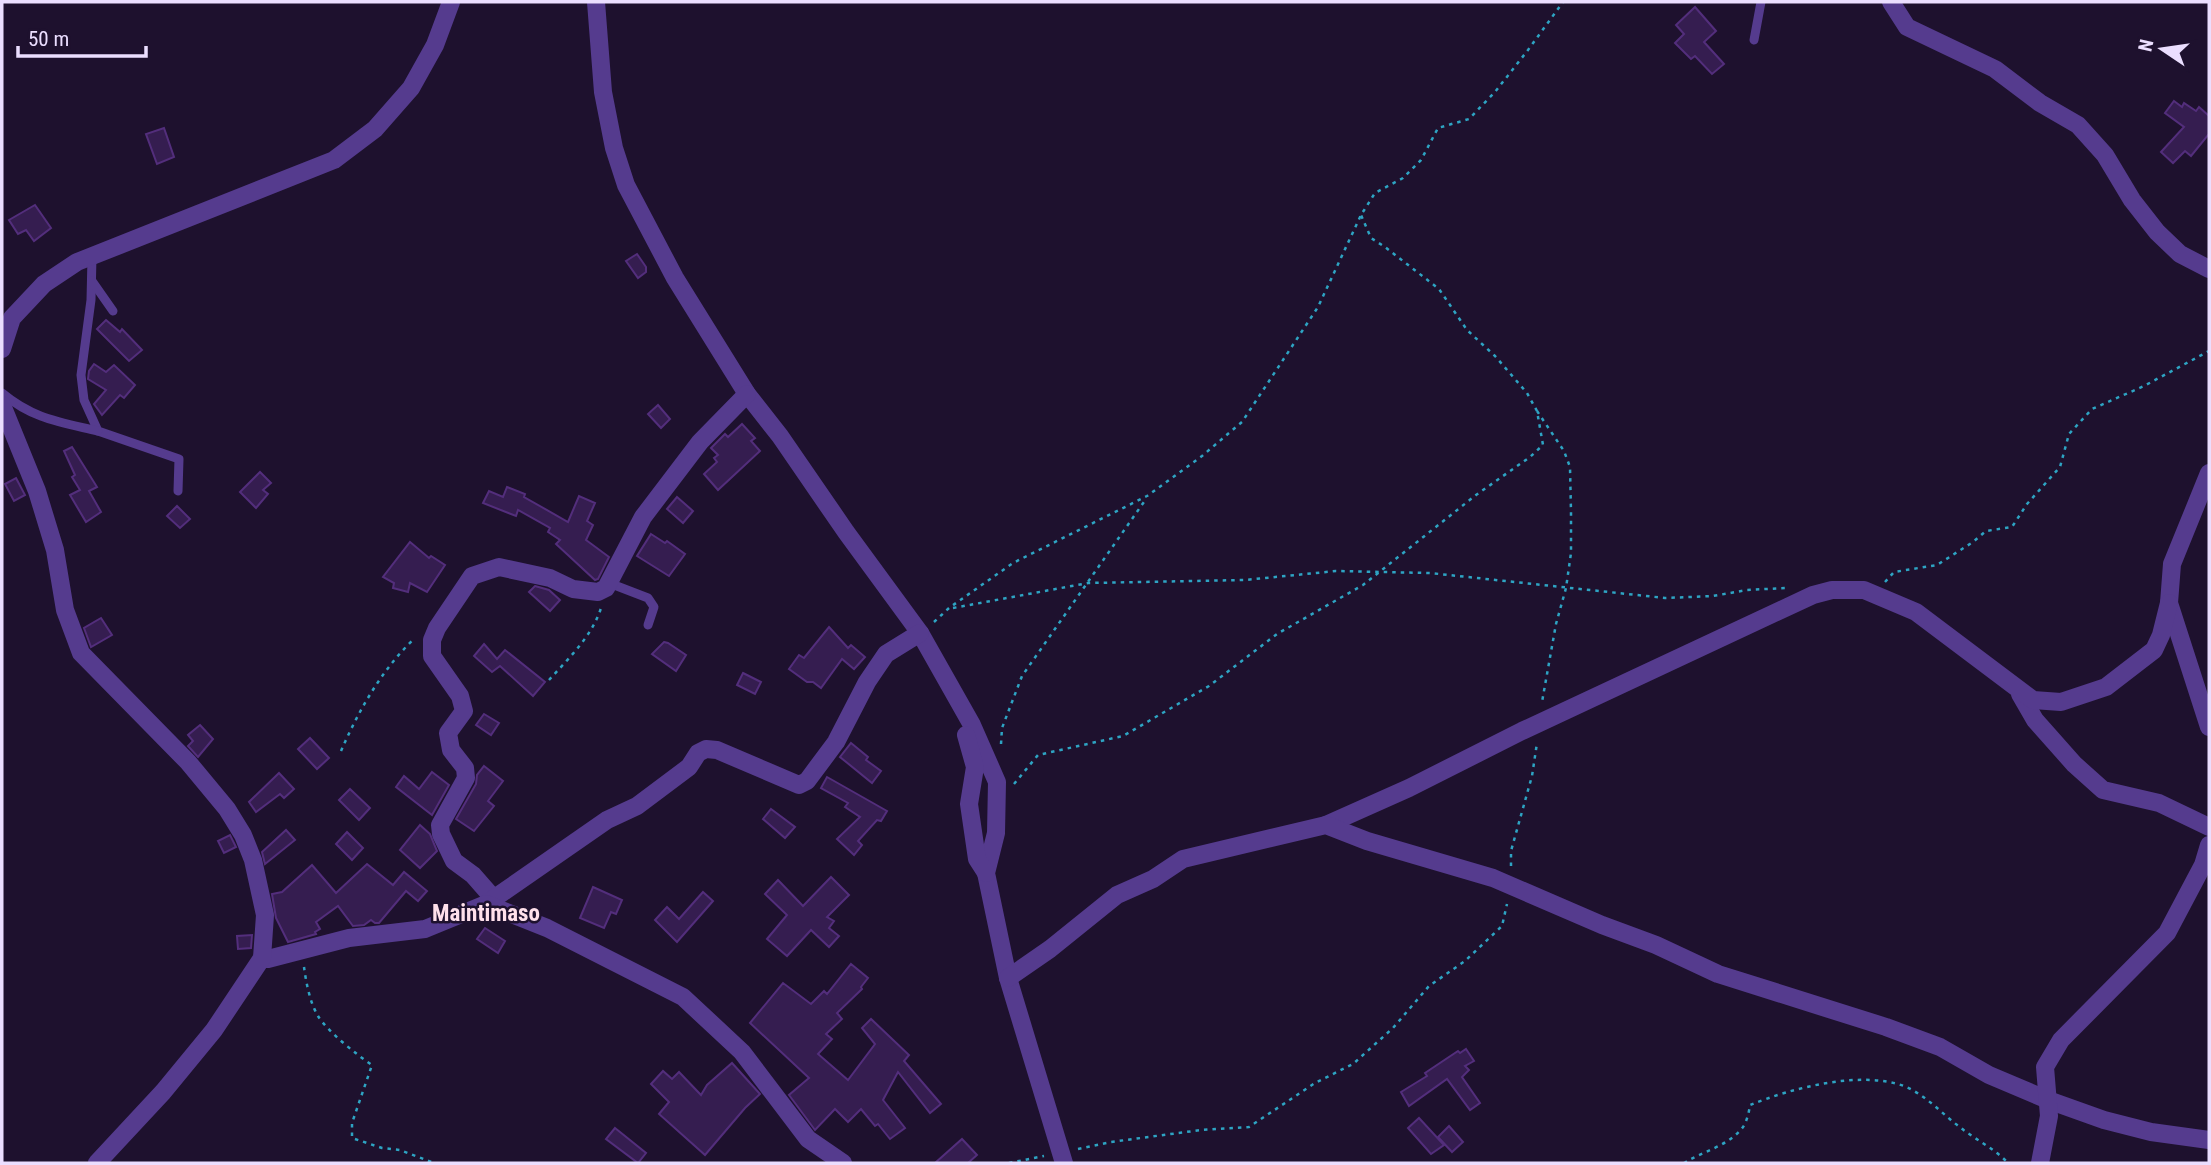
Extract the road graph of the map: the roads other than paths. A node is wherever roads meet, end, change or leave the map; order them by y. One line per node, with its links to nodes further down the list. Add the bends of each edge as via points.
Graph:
1 (451, 2): 6 (street, via 435,45 411,88 375,129 334,160)
2 (596, 2): 12 (street, via 603,92 626,185 675,278)
3 (1761, 2): 5 (lane)
4 (1891, 2): 7 (street, via 1907,27 1995,69 2078,125 2105,155 2157,232 2180,254)
5 (1754, 40)
6 (92, 255): 8 (lane); 10 (street, via 44,284 12,318)
7 (2209, 269)
8 (92, 280): 9 (lane); 14 (lane, via 81,375 84,400)
9 (113, 312)
10 (2, 349)
11 (2, 393): 14 (lane, via 42,418)
12 (747, 394): 17 (street, via 700,442 643,517); 20 (street)
13 (2, 405): 29 (street, via 37,491 55,550 65,610 81,653 188,762 243,835 265,915)
14 (98, 431): 16 (lane, via 179,458)
15 (2209, 473): 18 (street, via 2172,564)
16 (178, 491)
17 (608, 585): 19 (lane, via 648,598 654,607); 28 (street, via 598,592 573,589 550,578 499,566 472,576 432,640 432,656 460,696 464,711 448,733 451,750 465,768 466,778 440,824 441,834 454,861 473,875)
18 (2169, 603): 21 (street, via 2154,650 2106,687 2061,702 2033,700); 23 (street)
19 (648, 625)
20 (920, 633): 22 (street); 28 (street, via 886,654 836,742 807,781 799,785 706,749 657,792 607,820)
21 (2016, 688): 24 (street, via 1916,612 1864,590 1832,590); 25 (street, via 2035,720 2103,790 2159,803)
22 (953, 691): 27 (street, via 975,767 969,804 977,859); 27 (street, via 1004,784)
23 (2209, 727)
24 (1326, 825): 30 (street, via 1183,859 1117,895); 31 (street, via 1493,878 1758,989 1940,1047 1989,1075)
25 (2209, 827)
26 (2209, 845): 31 (street, via 2167,933 2061,1040 2045,1067)
27 (986, 873): 30 (street)
28 (490, 902): 29 (street, via 425,929 349,938); 35 (street, via 683,997 742,1052 808,1139)
29 (262, 958): 34 (street, via 214,1030)
30 (1008, 978): 33 (street)
31 (2048, 1100): 32 (street, via 2151,1132); 36 (street)
32 (2209, 1140)
33 (1063, 1158)
34 (97, 1163)
35 (843, 1163)
36 (2040, 1163)

